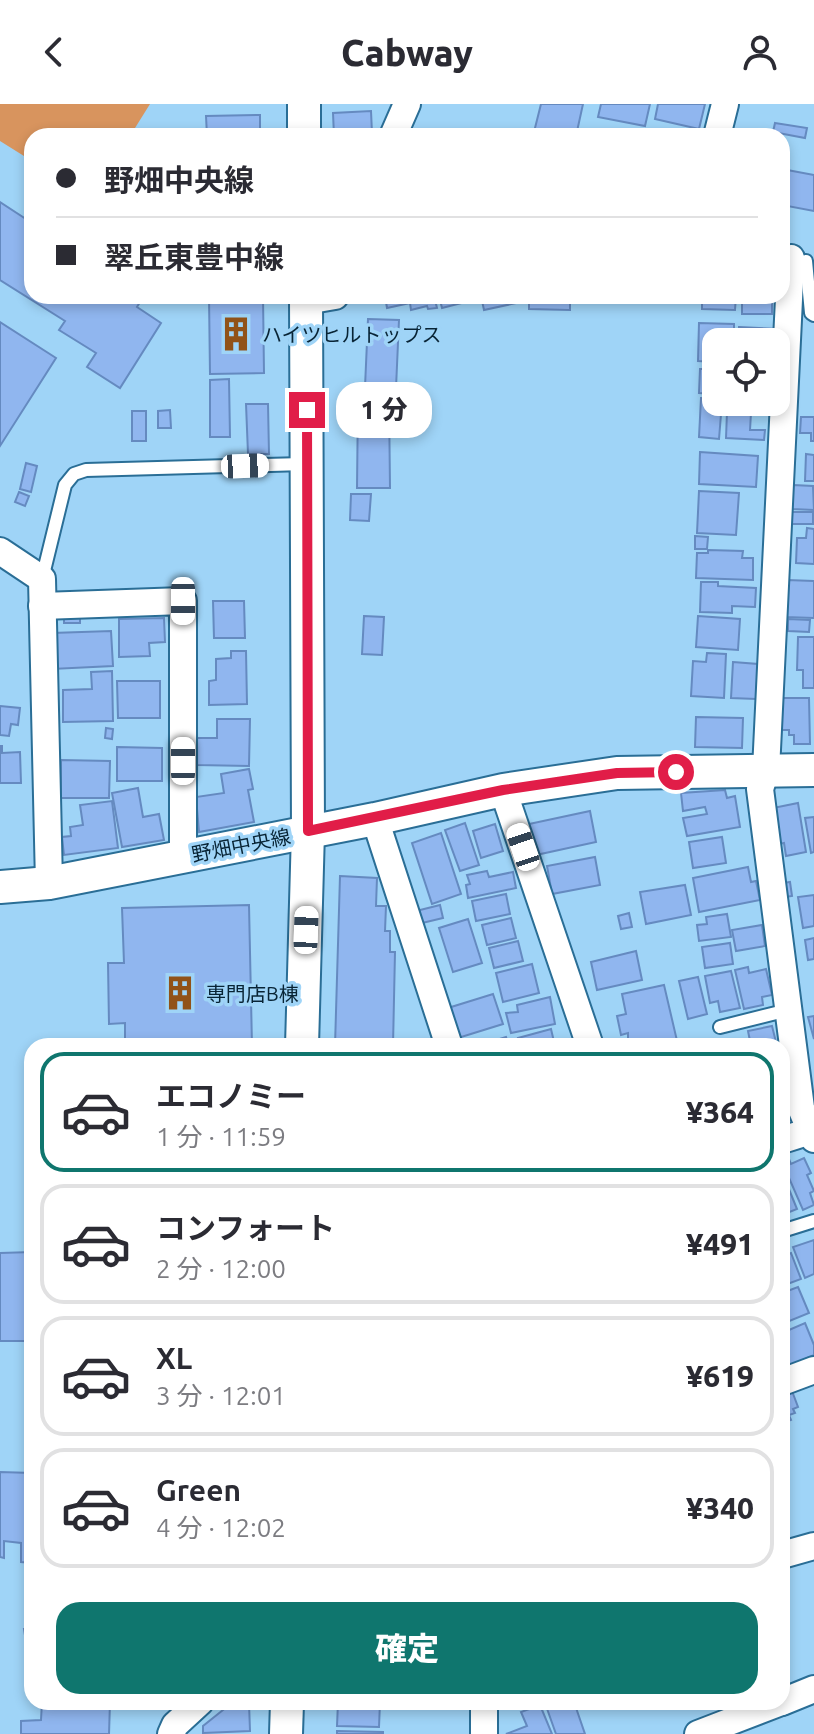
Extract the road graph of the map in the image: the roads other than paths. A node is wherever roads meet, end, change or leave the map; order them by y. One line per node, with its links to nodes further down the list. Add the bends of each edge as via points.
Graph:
1 (304, 104): 4 (street)
2 (407, 104): 5 (street)
3 (725, 104): 6 (street)
4 (304, 128)
5 (396, 128)
6 (719, 128)
7 (798, 259): 9 (lane); 14 (street)
8 (316, 304): 10 (street)
9 (814, 315)
10 (307, 464): 12 (lane, via 74,474 65,485); 18 (street)
11 (0, 551): 12 (street)
12 (42, 579): 13 (street)
13 (42, 606): 19 (street, via 183,601); 20 (street)
14 (766, 770): 15 (street, 野畑中央線); 16 (street, 野畑中央線, via 617,773); 22 (street, via 760,789)
15 (814, 770)
16 (503, 790): 17 (street, 野畑中央線); 26 (street)
17 (375, 819): 18 (street, 野畑中央線); 25 (street)
18 (308, 831): 19 (street, 野畑中央線); 24 (street)
19 (183, 857): 20 (street, 野畑中央線)
20 (49, 883): 21 (street, 野畑中央線)
21 (0, 887)
22 (788, 1010): 23 (lane); 27 (street, via 801,1108)
23 (720, 1027)
24 (302, 1038)
25 (446, 1038)
26 (587, 1038)
27 (813, 1133): 28 (street)
28 (790, 1138)
29 (814, 1221): 30 (lane)
30 (790, 1228)
31 (814, 1370): 32 (street)
32 (790, 1379)
33 (814, 1546): 34 (street)
34 (790, 1553)
35 (814, 1689): 36 (street)
36 (790, 1699)
37 (191, 1710): 41 (street)
38 (287, 1710): 42 (street)
39 (484, 1710): 43 (street)
40 (761, 1710): 44 (street)
41 (171, 1734)
42 (286, 1734)
43 (484, 1734)
44 (698, 1734)

